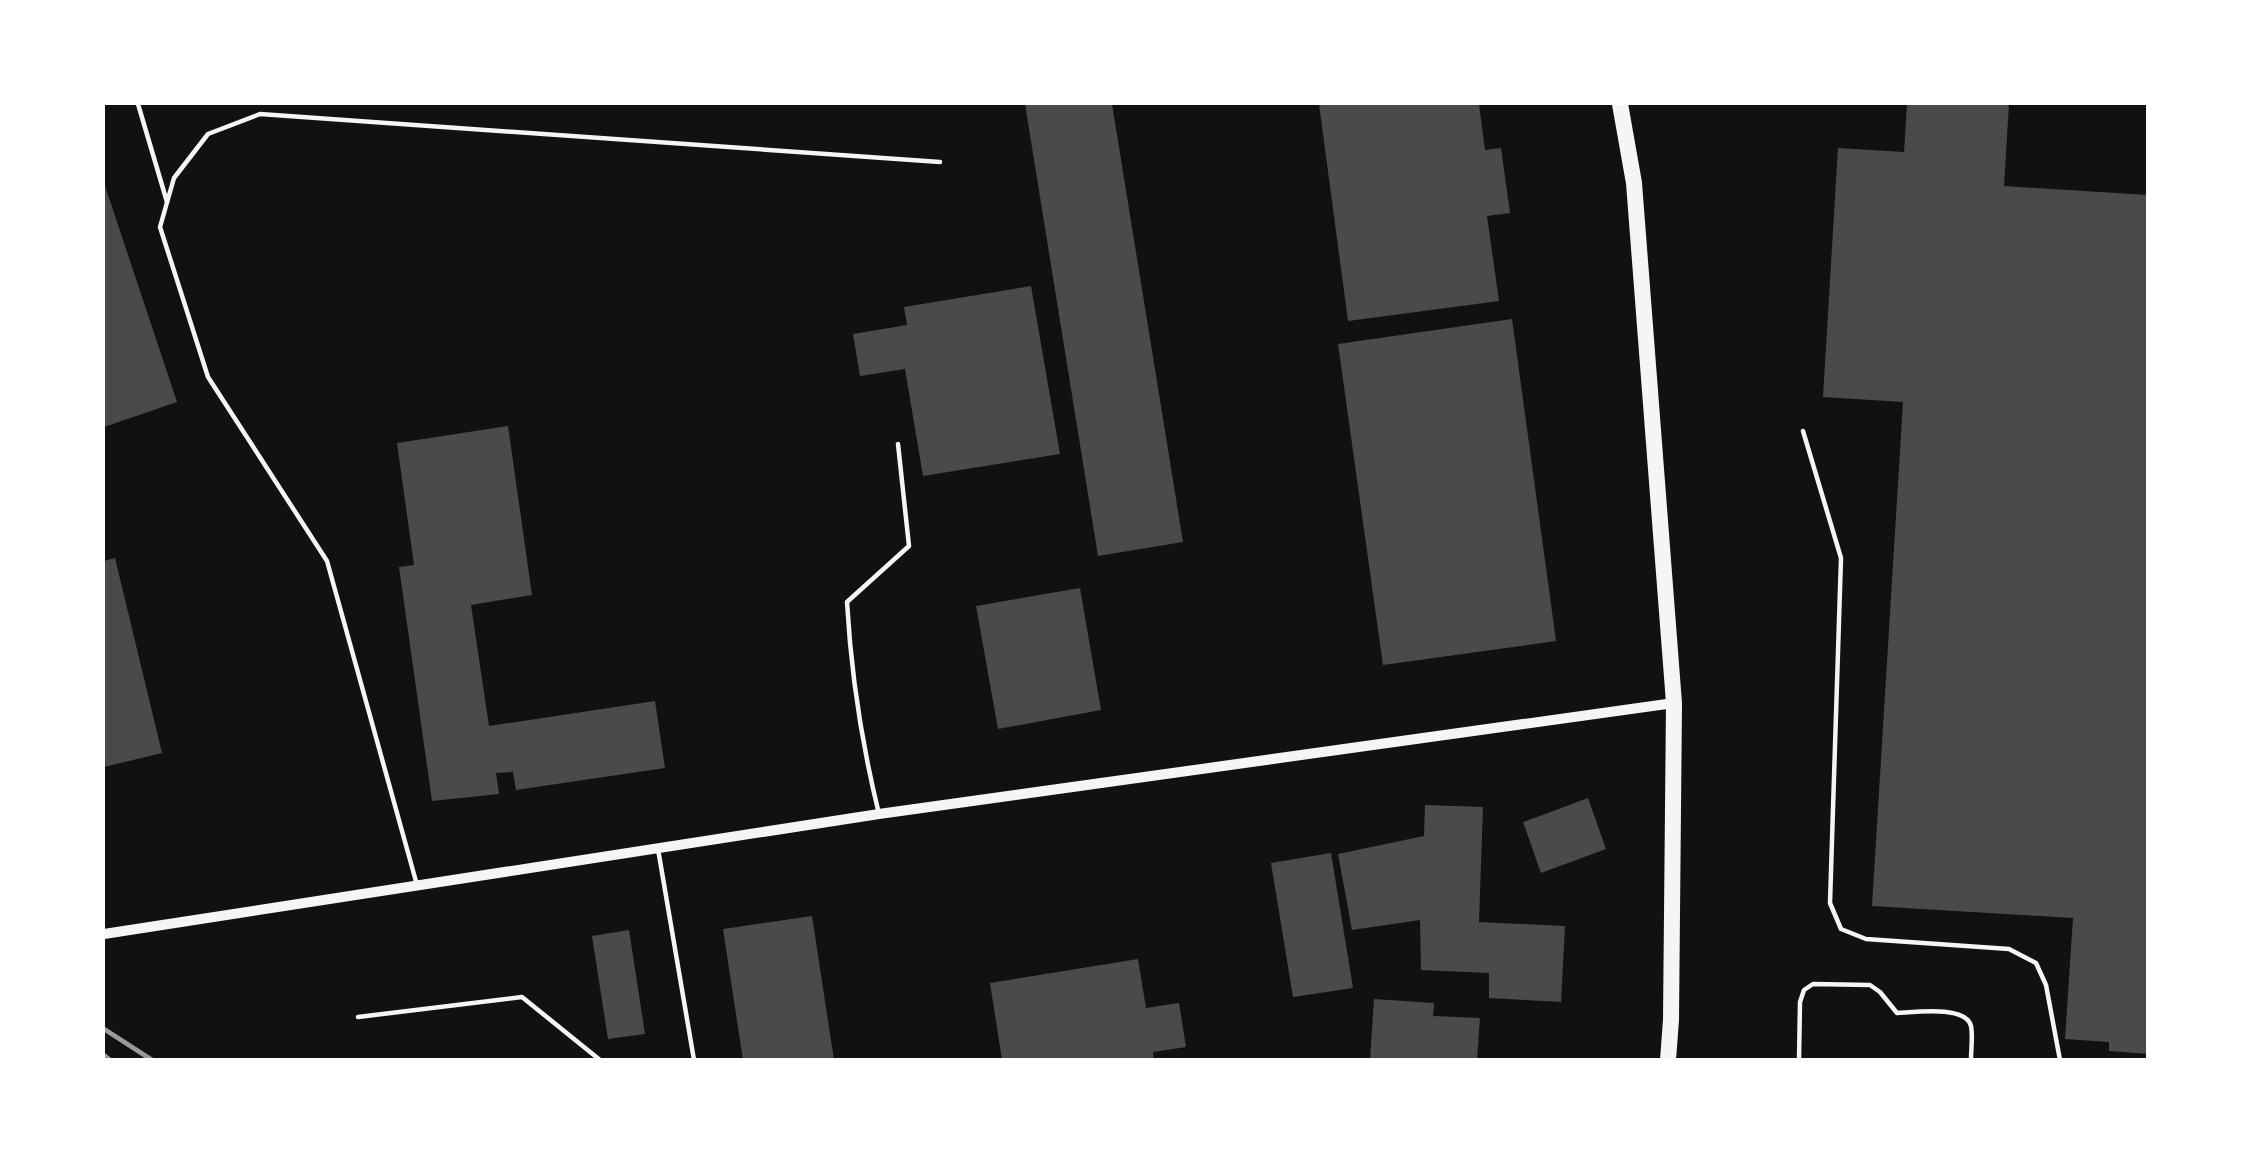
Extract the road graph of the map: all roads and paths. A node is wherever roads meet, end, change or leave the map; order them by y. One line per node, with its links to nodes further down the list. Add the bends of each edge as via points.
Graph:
1 (138, 104): 4 (lane)
2 (1620, 104): 7 (highway, via 1634,183)
3 (940, 162): 4 (lane, via 260,114 208,134 174,178)
4 (167, 202): 10 (lane, via 160,228 208,377 327,561)
5 (1803, 431): 18 (lane, via 1841,558 1830,903 1841,929 1866,939 2009,949 2036,963 2046,985)
6 (897, 444): 8 (lane, via 909,546 847,602 849,650)
7 (1674, 703): 8 (street); 15 (highway)
8 (879, 814): 9 (street)
9 (658, 849): 10 (street); 14 (lane)
10 (417, 886): 11 (street)
11 (104, 934)
12 (358, 1017): 13 (lane, via 522,998)
13 (600, 1059)
14 (694, 1059)
15 (1668, 1059)
16 (1799, 1059): 17 (lane, via 1800,1002 1804,990 1813,984 1870,985 1897,1013 1954,1012 1965,1016 1971,1025)
17 (1971, 1059)
18 (2060, 1059)

